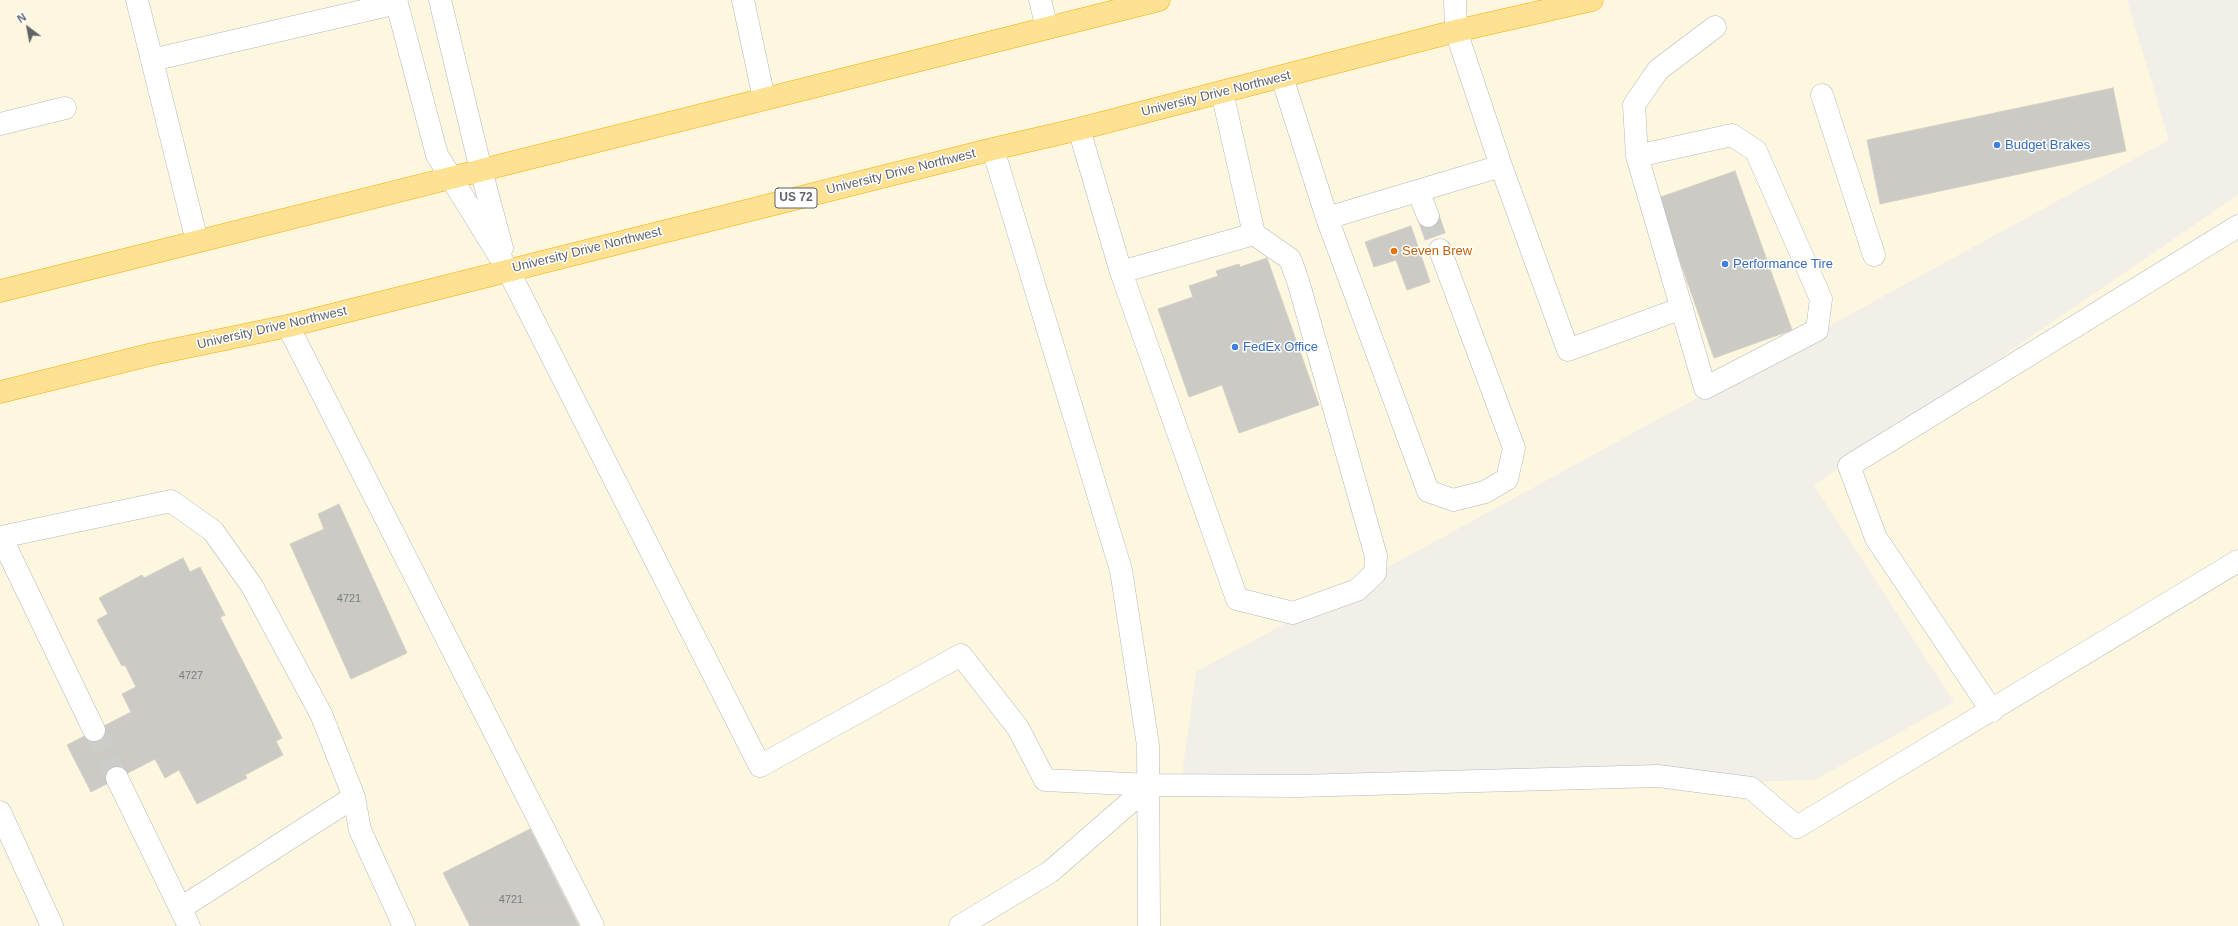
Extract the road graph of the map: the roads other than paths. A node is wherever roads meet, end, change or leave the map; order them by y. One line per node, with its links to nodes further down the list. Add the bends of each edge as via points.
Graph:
1 (137, 0): 12 (lane)
2 (440, 0): 23 (lane)
3 (743, 0): 16 (lane)
4 (1040, 0): 10 (lane)
5 (1159, 0): 10 (highway)
6 (1455, 0): 11 (lane)
7 (1592, 0): 11 (highway, University Drive Northwest / US 72)
8 (396, 1): 12 (lane); 24 (lane, via 437,155)
9 (1715, 27): 21 (lane, via 1658,70 1634,105)
10 (1047, 28): 16 (highway)
11 (1456, 31): 13 (highway, University Drive Northwest / US 72); 22 (lane)
12 (152, 60): 30 (lane)
13 (1282, 77): 14 (highway, University Drive Northwest / US 72); 27 (lane)
14 (1222, 92): 19 (highway, University Drive Northwest / US 72); 29 (lane)
15 (1822, 95): 32 (lane)
16 (764, 100): 23 (highway)
17 (66, 108): 18 (lane)
18 (0, 124)
19 (1079, 129): 20 (highway, University Drive Northwest / US 72); 34 (lane)
20 (993, 149): 33 (highway, University Drive Northwest / US 72); 44 (lane, via 1120,570 1148,745)
21 (1637, 156): 36 (lane); 36 (lane, via 1732,135 1756,152 1821,298 1817,330 1705,388)
22 (1501, 166): 25 (lane); 36 (lane, via 1568,350)
23 (481, 170): 24 (highway); 33 (lane)
24 (450, 178): 30 (highway); 33 (lane)
25 (1418, 191): 26 (lane); 27 (lane)
26 (1428, 216)
27 (1327, 218): 31 (lane, via 1428,491 1453,500 1485,492 1507,479 1514,448)
28 (2238, 226): 41 (lane, via 1849,466 1876,538)
29 (1254, 234): 34 (lane); 34 (lane, via 1290,259 1376,556 1375,573 1357,590 1293,613 1237,599)
30 (197, 240): 35 (highway)
31 (1440, 250)
32 (1874, 255)
33 (508, 270): 37 (highway, University Drive Northwest / US 72); 44 (lane, via 760,766 961,655 1018,728 1045,780)
34 (1121, 272)
35 (0, 290)
36 (1682, 308)
37 (288, 326): 38 (highway, University Drive Northwest / US 72, via 153,354); 50 (lane)
38 (0, 392)
39 (0, 537): 42 (lane); 45 (lane, via 171,501 213,531 252,586 321,714)
40 (2238, 561): 41 (lane)
41 (1992, 711): 44 (lane, via 1797,827 1751,788 1658,776 1298,786)
42 (94, 730)
43 (118, 778): 47 (lane)
44 (1150, 785): 51 (lane, via 1050,872); 52 (lane)
45 (354, 797): 47 (lane); 49 (lane, via 360,830)
46 (0, 812): 48 (lane)
47 (185, 917)
48 (52, 926)
49 (404, 926)
50 (593, 926)
51 (960, 926)
52 (1149, 926)

